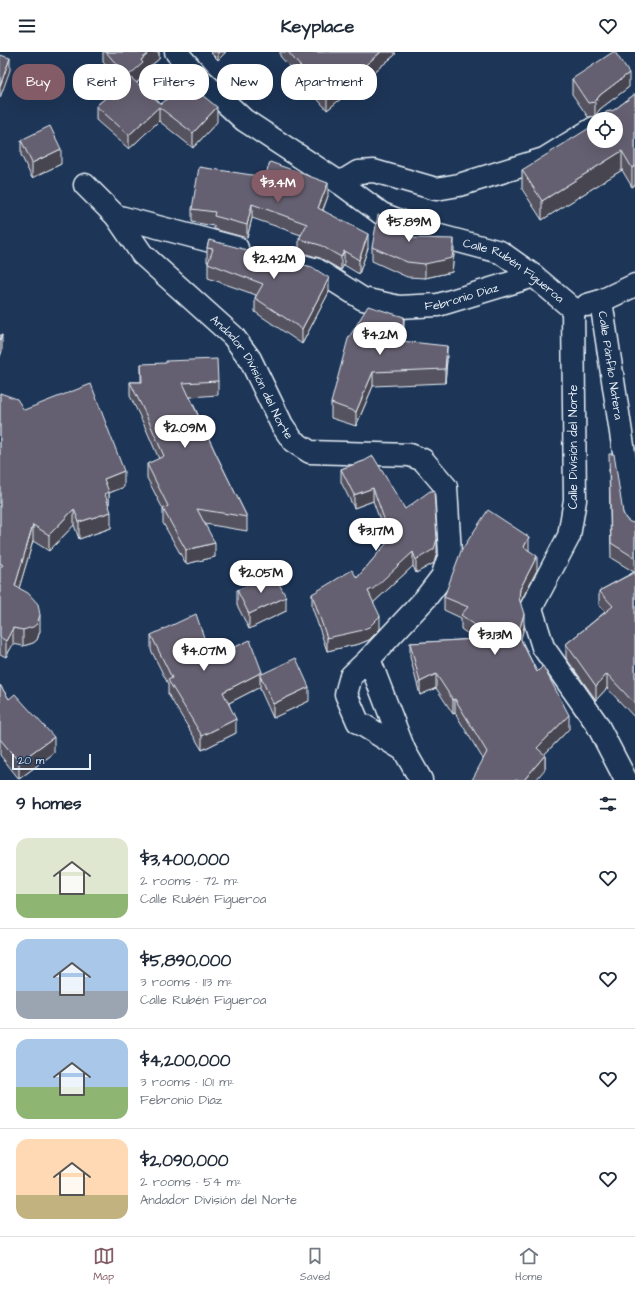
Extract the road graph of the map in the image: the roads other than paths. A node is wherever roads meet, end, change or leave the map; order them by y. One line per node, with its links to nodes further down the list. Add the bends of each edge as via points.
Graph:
1 (176, 52): 3 (street, Calle Rubén Figueroa, via 201,80 244,120)
2 (587, 132): 3 (street, via 544,159 460,185 436,189 374,171 358,172)
3 (340, 183): 6 (street, Calle Rubén Figueroa, via 382,214 436,235 500,252)
4 (85, 185): 5 (street, Andador División del Norte)
5 (116, 216): 6 (street, Febronio Diaz, via 317,270 363,299 399,307 438,305); 11 (street, Andador División del Norte, via 142,254 233,336 250,359 282,425 293,441 310,452 410,455 423,460 446,487 450,554 442,577 425,600)
6 (534, 276): 9 (street, Calle Rubén Figueroa)
7 (635, 285): 8 (street)
8 (601, 301): 9 (street); 10 (street, Calle Pánfilo Natera)
9 (573, 309): 14 (street, Calle División del Norte, via 575,500 569,536 532,608 542,647 597,724)
10 (635, 525)
11 (369, 658): 12 (street, Andador División del Norte); 12 (street, Andador División del Norte, via 351,676 346,694 358,722)
12 (404, 750): 13 (street, Andador División del Norte)
13 (421, 780)
14 (626, 780)

